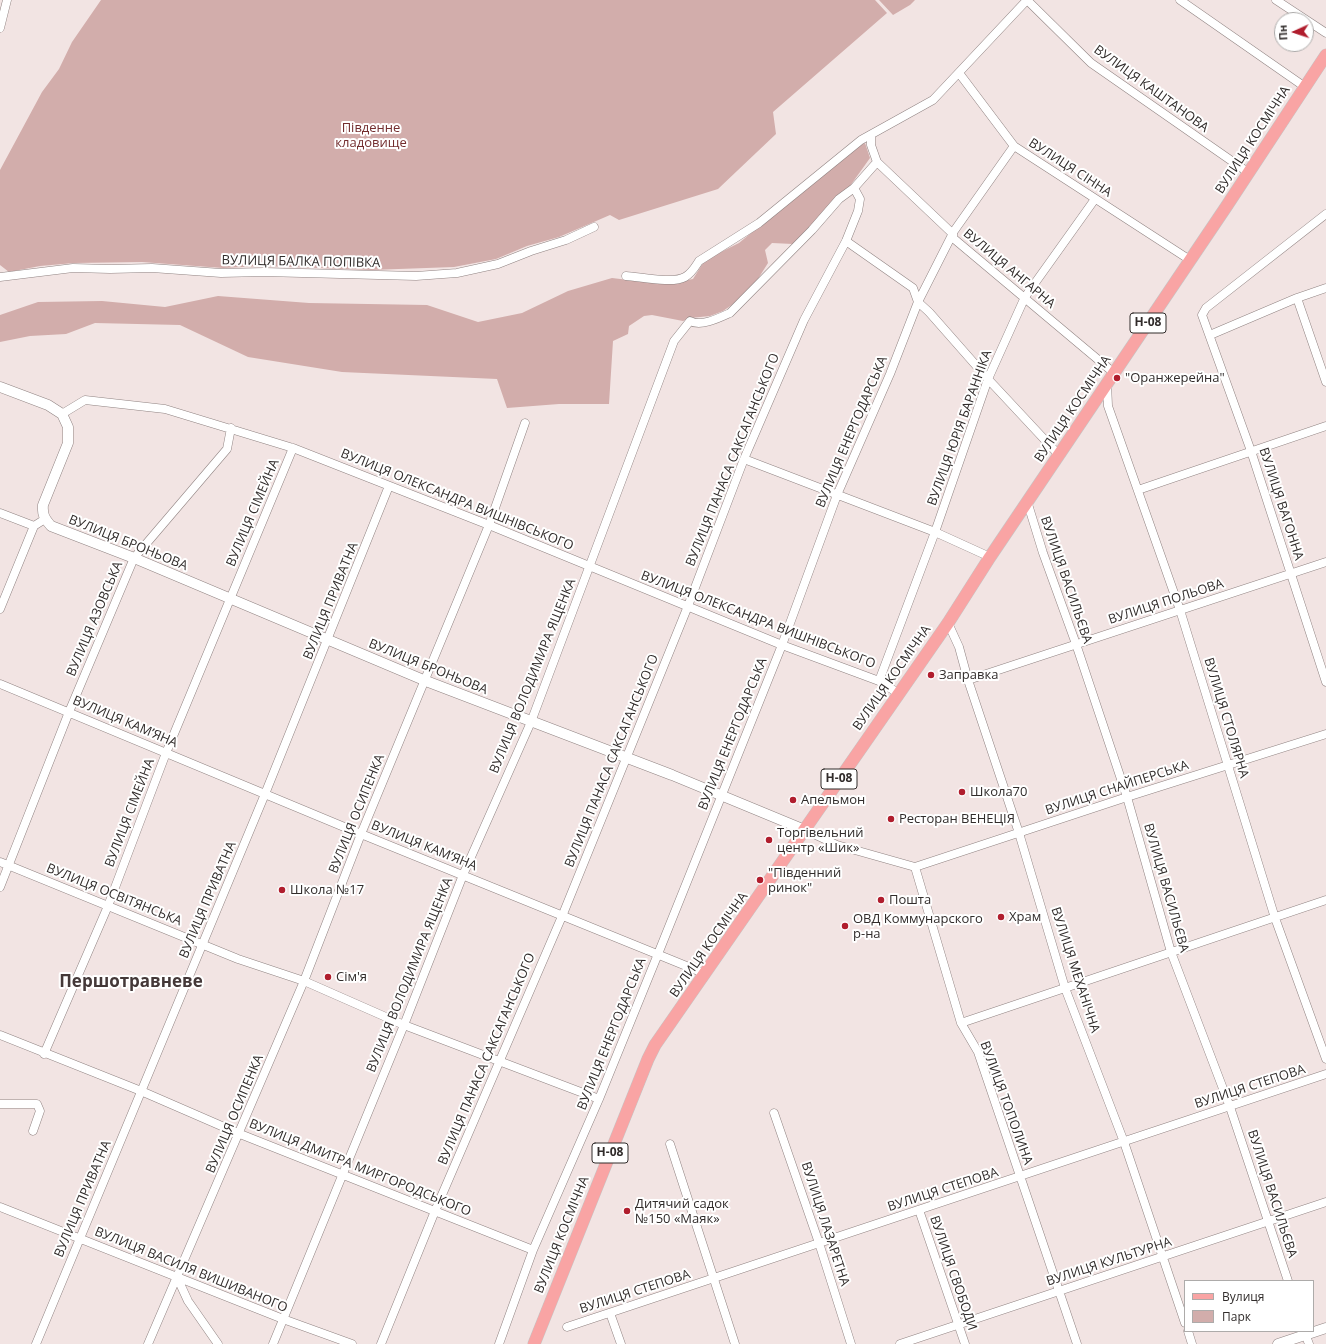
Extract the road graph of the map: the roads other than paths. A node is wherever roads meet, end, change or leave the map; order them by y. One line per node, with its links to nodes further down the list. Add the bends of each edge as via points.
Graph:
1 (7, 0): 5 (street)
2 (1027, 0): 8 (street); 13 (street, ВУЛИЦЯ КАШТАНОВА, via 1091,63)
3 (1180, 0): 9 (street)
4 (1276, 0): 6 (street)
5 (0, 28)
6 (1326, 33)
7 (1324, 61): 9 (main road, ВУЛИЦЯ КОСМІЧНА / Н-08)
8 (959, 72): 10 (street, via 933,100); 11 (street, ВУЛИЦЯ СІННА)
9 (1305, 88): 13 (main road, ВУЛИЦЯ КОСМІЧНА / Н-08)
10 (871, 136): 12 (street, via 871,145); 21 (street, via 861,140 840,156 759,223 699,261 693,271 684,278 672,280)
11 (1014, 146): 15 (street, ВУЛИЦЯ СІННА); 18 (street, ВУЛИЦЯ ЕНЕРГОДАРСЬКА)
12 (877, 162): 14 (street, ВУЛИЦЯ ВОЛОДИМИРА ЯЩЕНКА); 18 (street, ВУЛИЦЯ АНГАРНА)
13 (1249, 172): 20 (main road, ВУЛИЦЯ КОСМІЧНА / Н-08)
14 (854, 188): 19 (street, ВУЛИЦЯ ПАНАСА САКСАГАНСЬКОГО, via 860,199); 52 (street, ВУЛИЦЯ ВОЛОДИМИРА ЯЩЕНКА, via 839,198 812,230 730,312 720,318 697,324 690,321 674,341)
15 (1095, 199): 20 (street, ВУЛИЦЯ СІННА); 24 (street, ВУЛИЦЯ ЮРІЯ БАРАННІКА)
16 (1326, 214): 27 (street, ВУЛИЦЯ ВАГОННА, via 1203,311 1202,315)
17 (594, 227): 22 (street, ВУЛИЦЯ БАЛКА ПОПІВКА, via 566,240 498,264 457,273 416,276 73,268)
18 (953, 234): 24 (street, ВУЛИЦЯ АНГАРНА, via 953,238); 26 (street, ВУЛИЦЯ ЕНЕРГОДАРСЬКА)
19 (846, 240): 26 (street, via 913,288); 39 (street, ВУЛИЦЯ ПАНАСА САКСАГАНСЬКОГО, via 804,320)
20 (1190, 260): 28 (main road, ВУЛИЦЯ КОСМІЧНА / Н-08)
21 (626, 276)
22 (0, 277)
23 (1326, 288): 25 (street)
24 (1025, 297): 28 (street, ВУЛИЦЯ АНГАРНА); 29 (street, ВУЛИЦЯ ЮРІЯ БАРАННІКА)
25 (1297, 298): 27 (street); 30 (street)
26 (918, 302): 29 (street); 42 (street, ВУЛИЦЯ ЕНЕРГОДАРСЬКА, via 890,374)
27 (1210, 336): 37 (street, ВУЛИЦЯ ВАГОННА)
28 (1110, 378): 38 (main road, ВУЛИЦЯ КОСМІЧНА / Н-08); 41 (street, ВУЛИЦЯ СТОЛЯРНА, via 1108,406)
29 (988, 379): 38 (street); 48 (street, ВУЛИЦЯ ЮРІЯ БАРАННІКА)
30 (1326, 382)
31 (0, 386): 32 (street, via 48,405)
32 (62, 414): 35 (street, ВУЛИЦЯ ОЛЕКСАНДРА ВИШНІВСЬКОГО, via 85,400 165,409); 45 (street, via 68,427 68,443 43,505)
33 (525, 422): 46 (street, ВУЛИЦЯ ОСИПЕНКА)
34 (1326, 426): 37 (street)
35 (230, 428): 36 (street, ВУЛИЦЯ ОЛЕКСАНДРА ВИШНІВСЬКОГО); 50 (street, ВУЛИЦЯ АЗОВСЬКА, via 227,449)
36 (293, 448): 40 (street, ВУЛИЦЯ ОЛЕКСАНДРА ВИШНІВСЬКОГО); 55 (street, ВУЛИЦЯ СІМЕЙНА)
37 (1251, 451): 41 (street); 53 (street, ВУЛИЦЯ ВАГОННА)
38 (1058, 454): 43 (main road, ВУЛИЦЯ КОСМІЧНА / Н-08)
39 (744, 459): 42 (street); 56 (street, ВУЛИЦЯ ПАНАСА САКСАГАНСЬКОГО)
40 (389, 486): 46 (street, ВУЛИЦЯ ОЛЕКСАНДРА ВИШНІВСЬКОГО); 60 (street, ВУЛИЦЯ ПРИВАТНА)
41 (1138, 490): 58 (street, ВУЛИЦЯ СТОЛЯРНА)
42 (837, 495): 48 (street); 61 (street, ВУЛИЦЯ ЕНЕРГОДАРСЬКА)
43 (1027, 501): 49 (main road, ВУЛИЦЯ КОСМІЧНА / Н-08); 62 (street, ВУЛИЦЯ ВАСИЛЬЄВА)
44 (0, 514): 47 (street)
45 (45, 519): 47 (street); 50 (street, ВУЛИЦЯ БРОНЬОВА, via 51,526)
46 (489, 525): 52 (street, ВУЛИЦЯ ОЛЕКСАНДРА ВИШНІВСЬКОГО); 64 (street, ВУЛИЦЯ ОСИПЕНКА)
47 (34, 526): 54 (street)
48 (935, 532): 49 (street); 65 (street, ВУЛИЦЯ ЮРІЯ БАРАННІКА)
49 (990, 557): 59 (main road, ВУЛИЦЯ КОСМІЧНА / Н-08)
50 (134, 558): 55 (street, ВУЛИЦЯ БРОНЬОВА); 69 (street, ВУЛИЦЯ АЗОВСЬКА)
51 (1326, 562): 53 (street, ВУЛИЦЯ ПОЛЬОВА)
52 (590, 567): 56 (street, ВУЛИЦЯ ОЛЕКСАНДРА ВИШНІВСЬКОГО); 70 (street, ВУЛИЦЯ ВОЛОДИМИРА ЯЩЕНКА)
53 (1290, 574): 58 (street, ВУЛИЦЯ ПОЛЬОВА); 66 (street, ВУЛИЦЯ ВАГОННА)
54 (2, 594): 57 (street)
55 (230, 599): 60 (street, ВУЛИЦЯ БРОНЬОВА); 72 (street, ВУЛИЦЯ СІМЕЙНА)
56 (688, 606): 61 (street, ВУЛИЦЯ ОЛЕКСАНДРА ВИШНІВСЬКОГО); 73 (street, ВУЛИЦЯ ПАНАСА САКСАГАНСЬКОГО)
57 (0, 609)
58 (1180, 610): 62 (street, ВУЛИЦЯ ПОЛЬОВА); 74 (street, ВУЛИЦЯ СТОЛЯРНА)
59 (948, 623): 63 (street, ВУЛИЦЯ МЕХАНІЧНА, via 959,647); 68 (main road, ВУЛИЦЯ КОСМІЧНА / Н-08)
60 (328, 640): 64 (street, ВУЛИЦЯ БРОНЬОВА); 75 (street, ВУЛИЦЯ ПРИВАТНА)
61 (782, 644): 65 (street, ВУЛИЦЯ ОЛЕКСАНДРА ВИШНІВСЬКОГО); 76 (street, ВУЛИЦЯ ЕНЕРГОДАРСЬКА)
62 (1076, 644): 63 (street, ВУЛИЦЯ ПОЛЬОВА); 77 (street, ВУЛИЦЯ ВАСИЛЬЄВА)
63 (968, 680): 79 (street, ВУЛИЦЯ МЕХАНІЧНА)
64 (426, 681): 70 (street, ВУЛИЦЯ БРОНЬОВА); 80 (street, ВУЛИЦЯ ОСИПЕНКА)
65 (879, 681): 68 (street, ВУЛИЦЯ ОЛЕКСАНДРА ВИШНІВСЬКОГО)
66 (1326, 682)
67 (0, 684): 69 (street, ВУЛИЦЯ КАМ’ЯНА)
68 (898, 693): 78 (main road, ВУЛИЦЯ КОСМІЧНА / Н-08)
69 (69, 712): 72 (street, ВУЛИЦЯ КАМ’ЯНА); 82 (street, ВУЛИЦЯ АЗОВСЬКА)
70 (531, 722): 73 (street, ВУЛИЦЯ БРОНЬОВА); 84 (street, ВУЛИЦЯ ВОЛОДИМИРА ЯЩЕНКА)
71 (1326, 734): 74 (street, ВУЛИЦЯ СНАЙПЕРСЬКА)
72 (166, 753): 75 (street, ВУЛИЦЯ КАМ’ЯНА); 87 (street, ВУЛИЦЯ СІМЕЙНА)
73 (626, 758): 76 (street, ВУЛИЦЯ БРОНЬОВА); 88 (street, ВУЛИЦЯ ПАНАСА САКСАГАНСЬКОГО)
74 (1228, 765): 77 (street, ВУЛИЦЯ СНАЙПЕРСЬКА); 89 (street, ВУЛИЦЯ СТОЛЯРНА)
75 (266, 794): 80 (street, ВУЛИЦЯ КАМ’ЯНА); 90 (street, ВУЛИЦЯ ПРИВАТНА)
76 (722, 794): 78 (street, ВУЛИЦЯ БРОНЬОВА); 92 (street, ВУЛИЦЯ ЕНЕРГОДАРСЬКА)
77 (1127, 797): 79 (street, ВУЛИЦЯ СНАЙПЕРСЬКА); 91 (street, ВУЛИЦЯ ВАСИЛЬЄВА)
78 (805, 830): 83 (street, via 844,848); 93 (main road, ВУЛИЦЯ КОСМІЧНА / Н-08)
79 (1019, 833): 83 (street, ВУЛИЦЯ СНАЙПЕРСЬКА); 95 (street, ВУЛИЦЯ МЕХАНІЧНА)
80 (361, 834): 84 (street, ВУЛИЦЯ КАМ’ЯНА); 94 (street, ВУЛИЦЯ ОСИПЕНКА)
81 (0, 862): 82 (street, ВУЛИЦЯ ОСВІТЯНСЬКА)
82 (9, 866): 85 (street, ВУЛИЦЯ АЗОВСЬКА); 87 (street, ВУЛИЦЯ ОСВІТЯНСЬКА)
83 (915, 867): 96 (street, ВУЛИЦЯ ТОПОЛИНА)
84 (463, 875): 88 (street, ВУЛИЦЯ КАМ’ЯНА); 97 (street, ВУЛИЦЯ ВОЛОДИМИРА ЯЩЕНКА)
85 (0, 887)
86 (1326, 900): 89 (street)
87 (108, 906): 90 (street, ВУЛИЦЯ ОСВІТЯНСЬКА); 99 (street, ВУЛИЦЯ СІМЕЙНА)
88 (563, 914): 92 (street, ВУЛИЦЯ КАМ’ЯНА); 101 (street, ВУЛИЦЯ ПАНАСА САКСАГАНСЬКОГО)
89 (1275, 918): 91 (street); 100 (street, ВУЛИЦЯ СТОЛЯРНА)
90 (203, 944): 94 (street, ВУЛИЦЯ ОСВІТЯНСЬКА); 103 (street, ВУЛИЦЯ ПРИВАТНА)
91 (1172, 952): 95 (street); 106 (street, ВУЛИЦЯ ВАСИЛЬЄВА)
92 (658, 954): 93 (street, ВУЛИЦЯ КАМ’ЯНА); 104 (street, ВУЛИЦЯ ЕНЕРГОДАРСЬКА)
93 (706, 974): 142 (main road, ВУЛИЦЯ КОСМІЧНА / Н-08, via 648,1059)
94 (304, 982): 97 (street, ВУЛИЦЯ ОСВІТЯНСЬКА); 109 (street, ВУЛИЦЯ ОСИПЕНКА)
95 (1065, 988): 96 (street); 110 (street, ВУЛИЦЯ МЕХАНІЧНА)
96 (961, 1023): 113 (street, ВУЛИЦЯ ТОПОЛИНА, via 978,1052)
97 (404, 1025): 101 (street, ВУЛИЦЯ ОСВІТЯНСЬКА); 112 (street, ВУЛИЦЯ ВОЛОДИМИРА ЯЩЕНКА)
98 (0, 1035): 99 (street, ВУЛИЦЯ ДМИТРА МИРГОРОДСЬКОГО)
99 (44, 1054): 103 (street, ВУЛИЦЯ ДМИТРА МИРГОРОДСЬКОГО)
100 (1326, 1059)
101 (500, 1062): 104 (street, ВУЛИЦЯ ОСВІТЯНСЬКА); 117 (street, ВУЛИЦЯ ПАНАСА САКСАГАНСЬКОГО)
102 (1326, 1074): 106 (street, ВУЛИЦЯ СТЕПОВА)
103 (142, 1091): 109 (street, ВУЛИЦЯ ДМИТРА МИРГОРОДСЬКОГО); 119 (street, ВУЛИЦЯ ПРИВАТНА)
104 (599, 1099): 121 (street, ВУЛИЦЯ ЕНЕРГОДАРСЬКА)
105 (0, 1104): 108 (street, via 37,1104 40,1111)
106 (1230, 1107): 110 (street, ВУЛИЦЯ СТЕПОВА); 118 (street, ВУЛИЦЯ ВАСИЛЬЄВА)
107 (774, 1113): 120 (street, ВУЛИЦЯ ЛАЗАРЕТНА)
108 (33, 1131)
109 (240, 1134): 112 (street, ВУЛИЦЯ ДМИТРА МИРГОРОДСЬКОГО); 123 (street, ВУЛИЦЯ ОСИПЕНКА)
110 (1124, 1142): 113 (street, ВУЛИЦЯ СТЕПОВА); 122 (street, ВУЛИЦЯ МЕХАНІЧНА)
111 (670, 1144): 124 (street)
112 (343, 1175): 117 (street, ВУЛИЦЯ ДМИТРА МИРГОРОДСЬКОГО); 128 (street, ВУЛИЦЯ ВОЛОДИМИРА ЯЩЕНКА)
113 (1020, 1176): 116 (street, ВУЛИЦЯ СТЕПОВА); 126 (street, ВУЛИЦЯ ТОПОЛИНА)
114 (1326, 1202): 118 (street, ВУЛИЦЯ КУЛЬТУРНА)
115 (0, 1206): 119 (street, ВУЛИЦЯ ВАСИЛЯ ВИШИВАНОГО)
116 (919, 1210): 120 (street, ВУЛИЦЯ СТЕПОВА); 130 (street, ВУЛИЦЯ СВОБОДИ)
117 (436, 1211): 121 (street, ВУЛИЦЯ ДМИТРА МИРГОРОДСЬКОГО); 140 (street, ВУЛИЦЯ ПАНАСА САКСАГАНСЬКОГО)
118 (1268, 1222): 122 (street, ВУЛИЦЯ КУЛЬТУРНА); 125 (street, ВУЛИЦЯ ВАСИЛЬЄВА)
119 (80, 1239): 123 (street, ВУЛИЦЯ ВАСИЛЯ ВИШИВАНОГО); 135 (street, ВУЛИЦЯ ПРИВАТНА)
120 (819, 1243): 124 (street, ВУЛИЦЯ СТЕПОВА); 145 (street, ВУЛИЦЯ ЛАЗАРЕТНА)
121 (533, 1250): 141 (street, ВУЛИЦЯ ЕНЕРГОДАРСЬКА)
122 (1163, 1257): 126 (street, ВУЛИЦЯ КУЛЬТУРНА); 129 (street, ВУЛИЦЯ МЕХАНІЧНА)
123 (177, 1277): 128 (street, ВУЛИЦЯ ВАСИЛЯ ВИШИВАНОГО); 136 (street, ВУЛИЦЯ ОСИПЕНКА); 137 (street, via 188,1301)
124 (714, 1278): 127 (street, ВУЛИЦЯ СТЕПОВА); 144 (street)
125 (1288, 1280)
126 (1059, 1291): 130 (street, ВУЛИЦЯ КУЛЬТУРНА); 148 (street, ВУЛИЦЯ ТОПОЛИНА)
127 (610, 1313): 131 (street, ВУЛИЦЯ СТЕПОВА); 143 (street)
128 (283, 1319): 138 (street, ВУЛИЦЯ ВОЛОДИМИРА ЯЩЕНКА); 139 (street, ВУЛИЦЯ ВАСИЛЯ ВИШИВАНОГО)
129 (1184, 1320)
130 (958, 1325): 146 (street, ВУЛИЦЯ КУЛЬТУРНА); 147 (street, ВУЛИЦЯ СВОБОДИ)
131 (567, 1327)
132 (1326, 1328): 134 (street)
133 (1188, 1332): 149 (street)
134 (1306, 1337): 150 (street)
135 (36, 1344)
136 (148, 1344)
137 (218, 1344)
138 (273, 1344)
139 (352, 1344)
140 (381, 1344)
141 (499, 1344)
142 (534, 1344)
143 (621, 1344)
144 (735, 1344)
145 (851, 1344)
146 (900, 1344)
147 (964, 1344)
148 (1076, 1344)
149 (1192, 1344)
150 (1278, 1344)

